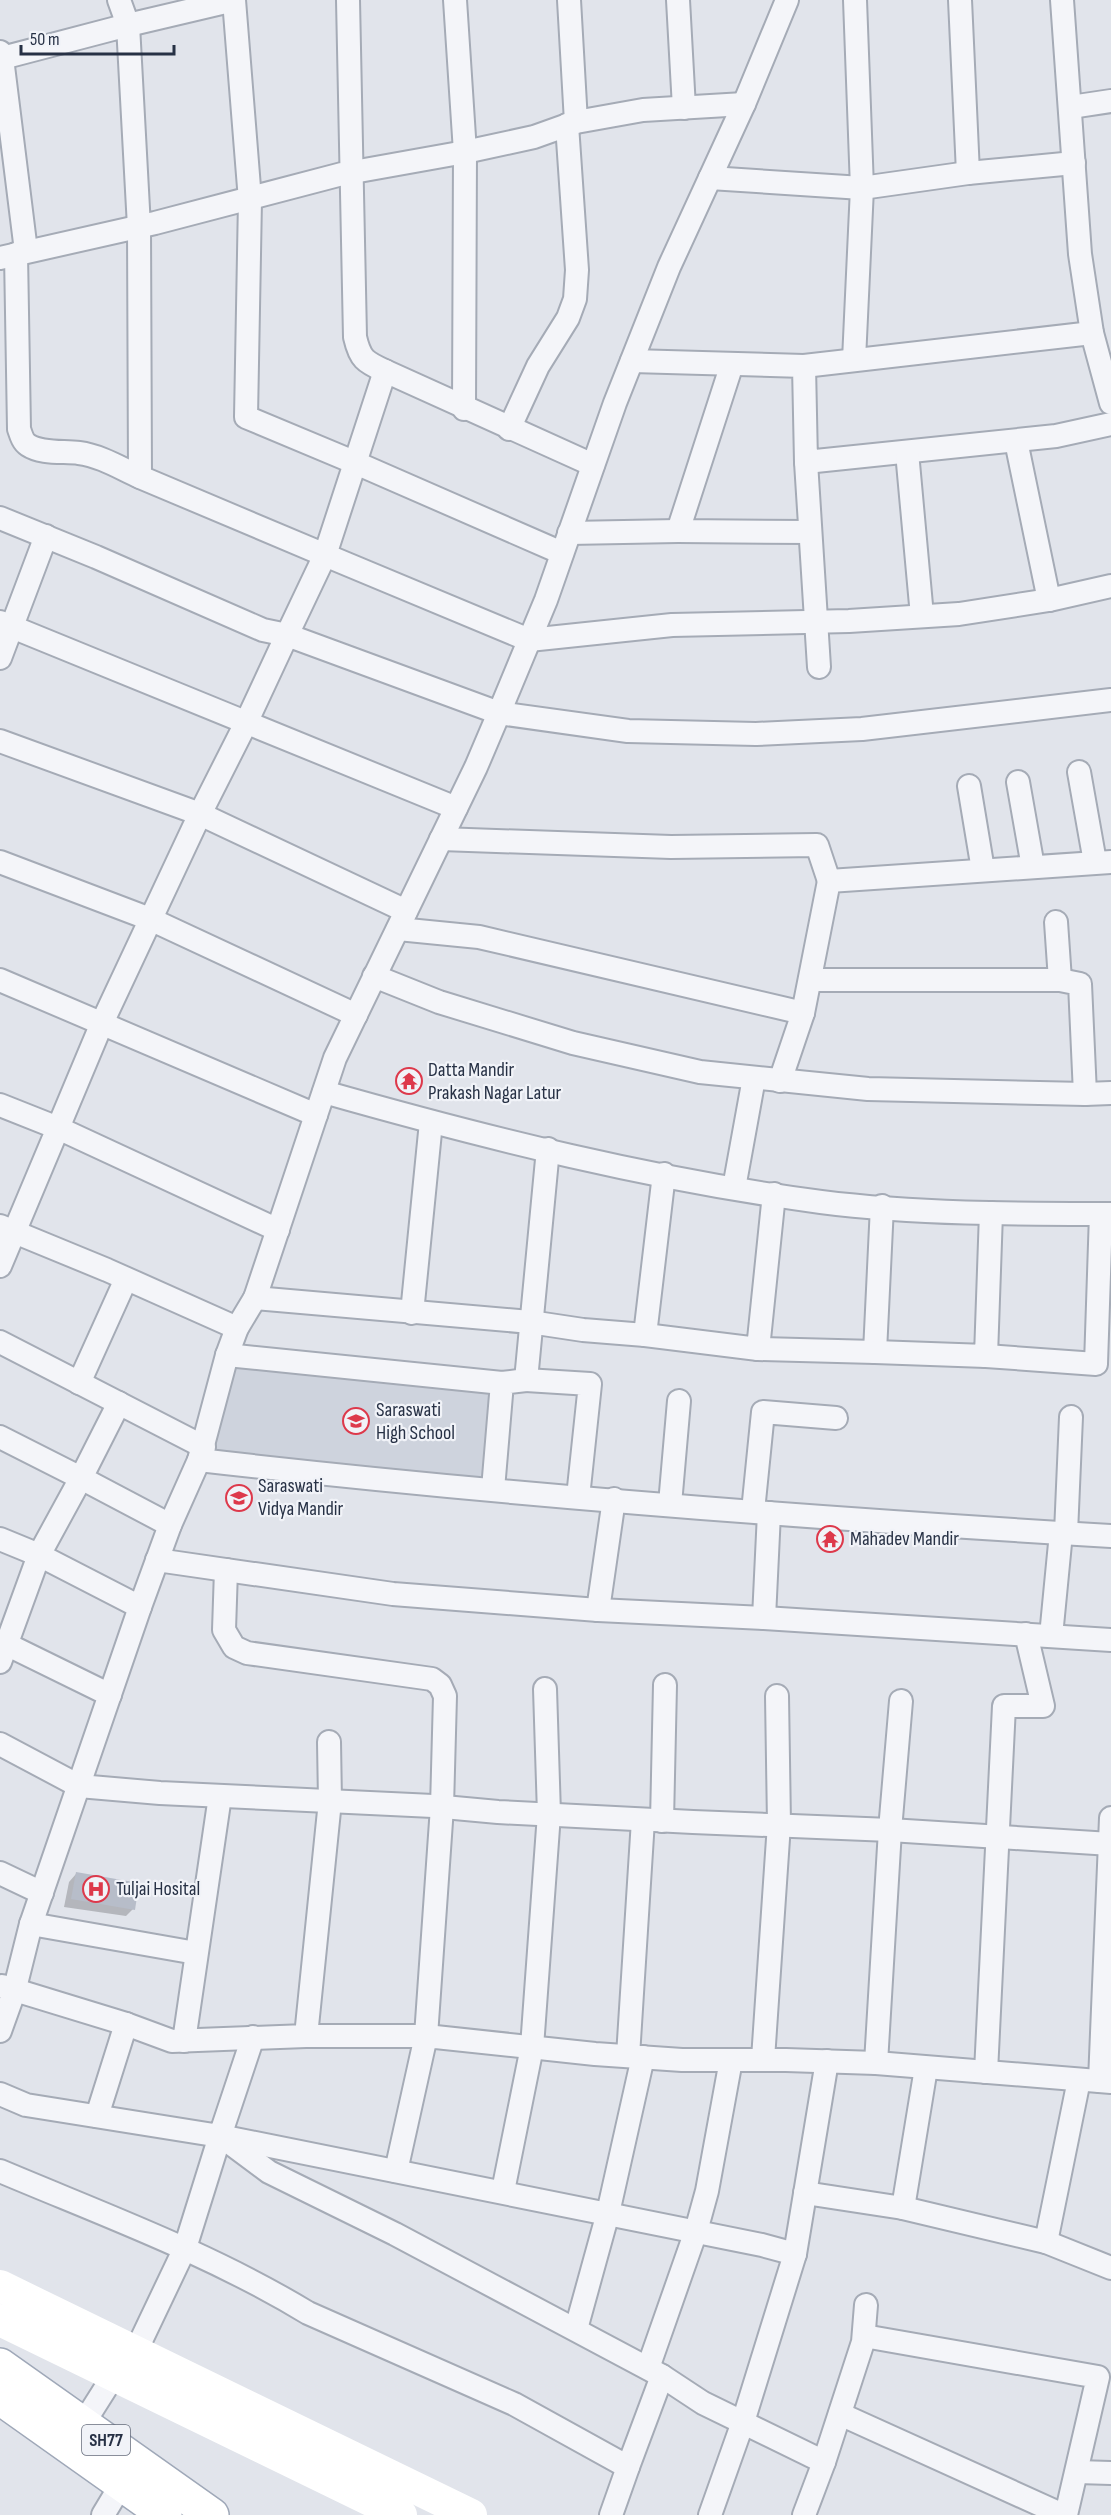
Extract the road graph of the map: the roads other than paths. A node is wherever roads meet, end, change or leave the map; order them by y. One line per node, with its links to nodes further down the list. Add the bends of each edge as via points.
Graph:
1 (119, 0): 11 (street)
2 (235, 0): 11 (street); 24 (street)
3 (348, 0): 20 (street)
4 (455, 0): 18 (street)
5 (568, 0): 17 (street)
6 (678, 0): 16 (street)
7 (787, 0): 14 (street)
8 (855, 0): 23 (street)
9 (960, 0): 21 (street)
10 (1062, 0): 15 (street)
11 (128, 25): 12 (street); 25 (street)
12 (1, 56): 26 (street)
13 (1111, 101): 15 (street)
14 (744, 104): 16 (street); 22 (street)
15 (1071, 107): 19 (street)
16 (684, 108): 17 (street, via 643,110)
17 (572, 123): 18 (street, via 534,137); 36 (street, via 575,299 568,318 538,366)
18 (465, 152): 20 (street); 34 (street)
19 (1074, 163): 21 (street); 27 (street, via 1080,254)
20 (352, 172): 24 (street); 32 (street, via 355,337 365,362)
21 (968, 173): 23 (street)
22 (710, 178): 23 (street); 29 (street)
23 (862, 188): 28 (street)
24 (250, 200): 25 (street); 40 (street, via 246,417)
25 (139, 227): 26 (street); 42 (street)
26 (14, 254): 42 (street, via 22,439 34,447 103,459)
27 (1092, 333): 28 (street); 33 (street)
28 (854, 360): 31 (street)
29 (632, 361): 30 (street); 41 (street)
30 (732, 364): 31 (street); 44 (street)
31 (804, 366): 39 (street)
32 (385, 372): 34 (street); 40 (street)
33 (1111, 403)
34 (464, 409): 36 (street)
35 (1111, 424): 37 (street)
36 (510, 429): 41 (street)
37 (1016, 441): 38 (street); 50 (street)
38 (908, 452): 39 (street); 51 (street)
39 (806, 462): 45 (street)
40 (356, 463): 47 (street); 48 (street)
41 (593, 465): 47 (street)
42 (140, 477): 48 (street)
43 (0, 518): 46 (street)
44 (678, 531): 45 (street); 47 (street)
45 (810, 532): 52 (street)
46 (46, 536): 53 (street); 54 (street, via 263,630)
47 (566, 543): 55 (street)
48 (325, 555): 54 (street); 55 (street)
49 (1111, 586): 50 (street)
50 (1049, 600): 51 (street)
51 (922, 616): 52 (street)
52 (816, 621): 55 (street, via 672,625); 57 (street)
53 (6, 625): 56 (street); 60 (street)
54 (286, 635): 59 (street); 60 (street)
55 (529, 640): 59 (street)
56 (0, 658)
57 (819, 667)
58 (1111, 700): 59 (street, via 862,729 756,734 628,731)
59 (499, 713): 65 (street)
60 (246, 723): 65 (street); 66 (street)
61 (0, 741): 66 (street)
62 (1079, 772): 69 (street)
63 (1018, 782): 70 (street)
64 (969, 786): 71 (street)
65 (456, 808): 67 (street)
66 (200, 814): 73 (street); 74 (street)
67 (441, 839): 72 (street, via 671,847 817,845); 74 (street)
68 (0, 862): 73 (street)
69 (1103, 862): 70 (street)
70 (1033, 867): 71 (street)
71 (983, 870): 72 (street)
72 (829, 881): 78 (street)
73 (150, 919): 81 (street); 82 (street)
74 (402, 920): 76 (street); 80 (street)
75 (1056, 922): 79 (street)
76 (374, 976): 81 (street); 83 (street, via 449,1005 573,1043 700,1072)
77 (0, 980): 82 (street)
78 (810, 980): 79 (street); 80 (street)
79 (1060, 980): 87 (street, via 1080,984)
80 (803, 1013): 84 (street)
81 (356, 1015): 85 (street)
82 (102, 1023): 89 (street); 91 (street)
83 (754, 1078): 84 (street); 94 (street)
84 (780, 1081): 87 (street, via 868,1089)
85 (324, 1092): 89 (street); 90 (street)
86 (1111, 1093): 87 (street)
87 (1085, 1094)
88 (0, 1105): 91 (street)
89 (316, 1115): 100 (street)
90 (431, 1122): 92 (street); 104 (street)
91 (58, 1128): 99 (street); 100 (street)
92 (548, 1149): 93 (street); 105 (street)
93 (664, 1174): 94 (street); 107 (street)
94 (734, 1188): 95 (street)
95 (774, 1194): 96 (street); 109 (street)
96 (882, 1206): 97 (street); 110 (street)
97 (991, 1213): 98 (street); 112 (street)
98 (1106, 1214): 113 (street)
99 (7, 1229): 101 (street); 102 (street)
100 (278, 1230): 103 (street)
101 (0, 1266)
102 (126, 1279): 106 (street); 115 (street)
103 (255, 1298): 104 (street); 106 (street)
104 (412, 1313): 105 (street)
105 (530, 1322): 107 (street); 114 (street)
106 (237, 1328): 111 (street)
107 (645, 1335): 109 (street)
108 (0, 1342): 115 (street)
109 (758, 1349): 110 (street)
110 (875, 1352): 112 (street)
111 (226, 1355): 116 (street); 122 (street)
112 (986, 1356): 113 (street)
113 (1104, 1365)
114 (526, 1380): 116 (street); 125 (street, via 590,1384)
115 (79, 1383): 118 (street)
116 (502, 1383): 124 (street)
117 (679, 1401): 127 (street)
118 (119, 1403): 122 (street); 123 (street)
119 (1071, 1417): 130 (street)
120 (836, 1418): 128 (street, via 763,1412)
121 (0, 1437): 123 (street)
122 (201, 1454): 124 (street, via 348,1477); 129 (street)
123 (81, 1478): 129 (street); 133 (street)
124 (493, 1489): 125 (street)
125 (578, 1497): 126 (street)
126 (614, 1499): 127 (street); 137 (street)
127 (670, 1504): 128 (street)
128 (761, 1512): 130 (street); 138 (street)
129 (170, 1525): 134 (street)
130 (1064, 1533): 131 (street); 140 (street)
131 (1111, 1536)
132 (0, 1539): 133 (street)
133 (39, 1555): 136 (street); 142 (street)
134 (157, 1560): 135 (street); 136 (street)
135 (226, 1570): 137 (street, via 393,1594); 153 (street, via 224,1630 234,1647 246,1653 419,1676 440,1684 445,1696)
136 (140, 1607): 145 (street)
137 (598, 1610): 138 (street)
138 (764, 1618): 139 (street)
139 (1026, 1634): 140 (street); 159 (street, via 1043,1706 1004,1706)
140 (1051, 1636): 141 (street)
141 (1111, 1640)
142 (2, 1649): 145 (street)
143 (665, 1685): 156 (street)
144 (545, 1689): 154 (street)
145 (110, 1695): 150 (street)
146 (777, 1696): 157 (street)
147 (901, 1701): 158 (street)
148 (330, 1742): 152 (street)
149 (0, 1744): 150 (street)
150 (79, 1786): 151 (street); 162 (street)
151 (220, 1796): 152 (street); 164 (street)
152 (330, 1801): 153 (street); 168 (street)
153 (442, 1807): 154 (street); 169 (street)
154 (549, 1815): 156 (street); 172 (street)
155 (1111, 1818): 160 (street)
156 (653, 1820): 157 (street); 173 (street)
157 (779, 1824): 158 (street); 175 (street)
158 (890, 1830): 159 (street); 177 (street)
159 (997, 1836): 160 (street); 179 (street)
160 (1110, 1844): 180 (street)
161 (0, 1873): 162 (street)
162 (42, 1893): 163 (street)
163 (31, 1924): 164 (street); 165 (street)
164 (196, 1953): 171 (street)
165 (7, 1989): 166 (street); 167 (street)
166 (126, 2024): 171 (street, via 172,2041); 182 (street)
167 (0, 2031)
168 (306, 2036): 169 (street); 170 (street)
169 (426, 2036): 172 (street); 185 (street)
170 (253, 2037): 171 (street); 183 (street)
171 (184, 2041)
172 (532, 2047): 173 (street); 186 (street)
173 (636, 2057): 174 (street); 189 (street)
174 (731, 2060): 175 (street); 190 (street)
175 (763, 2060): 176 (street)
176 (827, 2061): 177 (street); 187 (street)
177 (876, 2064): 178 (street)
178 (926, 2068): 179 (street); 188 (street)
179 (986, 2073): 180 (street)
180 (1096, 2081): 191 (street)
181 (0, 2094): 182 (street, via 26,2105)
182 (97, 2116): 183 (street)
183 (220, 2136): 185 (street); 192 (street); 198 (street, via 269,2172)
184 (0, 2171): 192 (street)
185 (396, 2171): 186 (street)
186 (503, 2192): 189 (street)
187 (806, 2193): 188 (street); 193 (street)
188 (903, 2208): 191 (street)
189 (608, 2213): 190 (street); 198 (street)
190 (696, 2231): 193 (street); 202 (street)
191 (1046, 2242): 194 (street)
192 (184, 2248): 200 (street); 210 (street, via 308,2313 514,2404)
193 (795, 2254): 207 (street)
194 (1111, 2268)
195 (0, 2286): 200 (street)
196 (866, 2305): 199 (street)
197 (0, 2320): 203 (street)
198 (576, 2329): 202 (street)
199 (864, 2336): 204 (street); 206 (street)
200 (136, 2351): 218 (street)
201 (0, 2365): 208 (main road, SH77)
202 (655, 2372): 207 (street, via 703,2403); 210 (street)
203 (114, 2375): 208 (street); 217 (street)
204 (1104, 2377): 211 (street)
205 (0, 2398): 213 (main road, SH77)
206 (840, 2414): 209 (street); 222 (street)
207 (743, 2422): 209 (street); 220 (street)
208 (83, 2424): 216 (main road, SH77)
209 (824, 2462): 221 (street)
210 (628, 2467): 219 (street)
211 (1077, 2472): 212 (street); 222 (street)
212 (1111, 2472)
213 (121, 2484): 214 (street); 215 (main road, SH77)
214 (103, 2515)
215 (165, 2515)
216 (212, 2515)
217 (401, 2515)
218 (471, 2515)
219 (611, 2515)
220 (710, 2515)
221 (804, 2515)
222 (1065, 2515)

